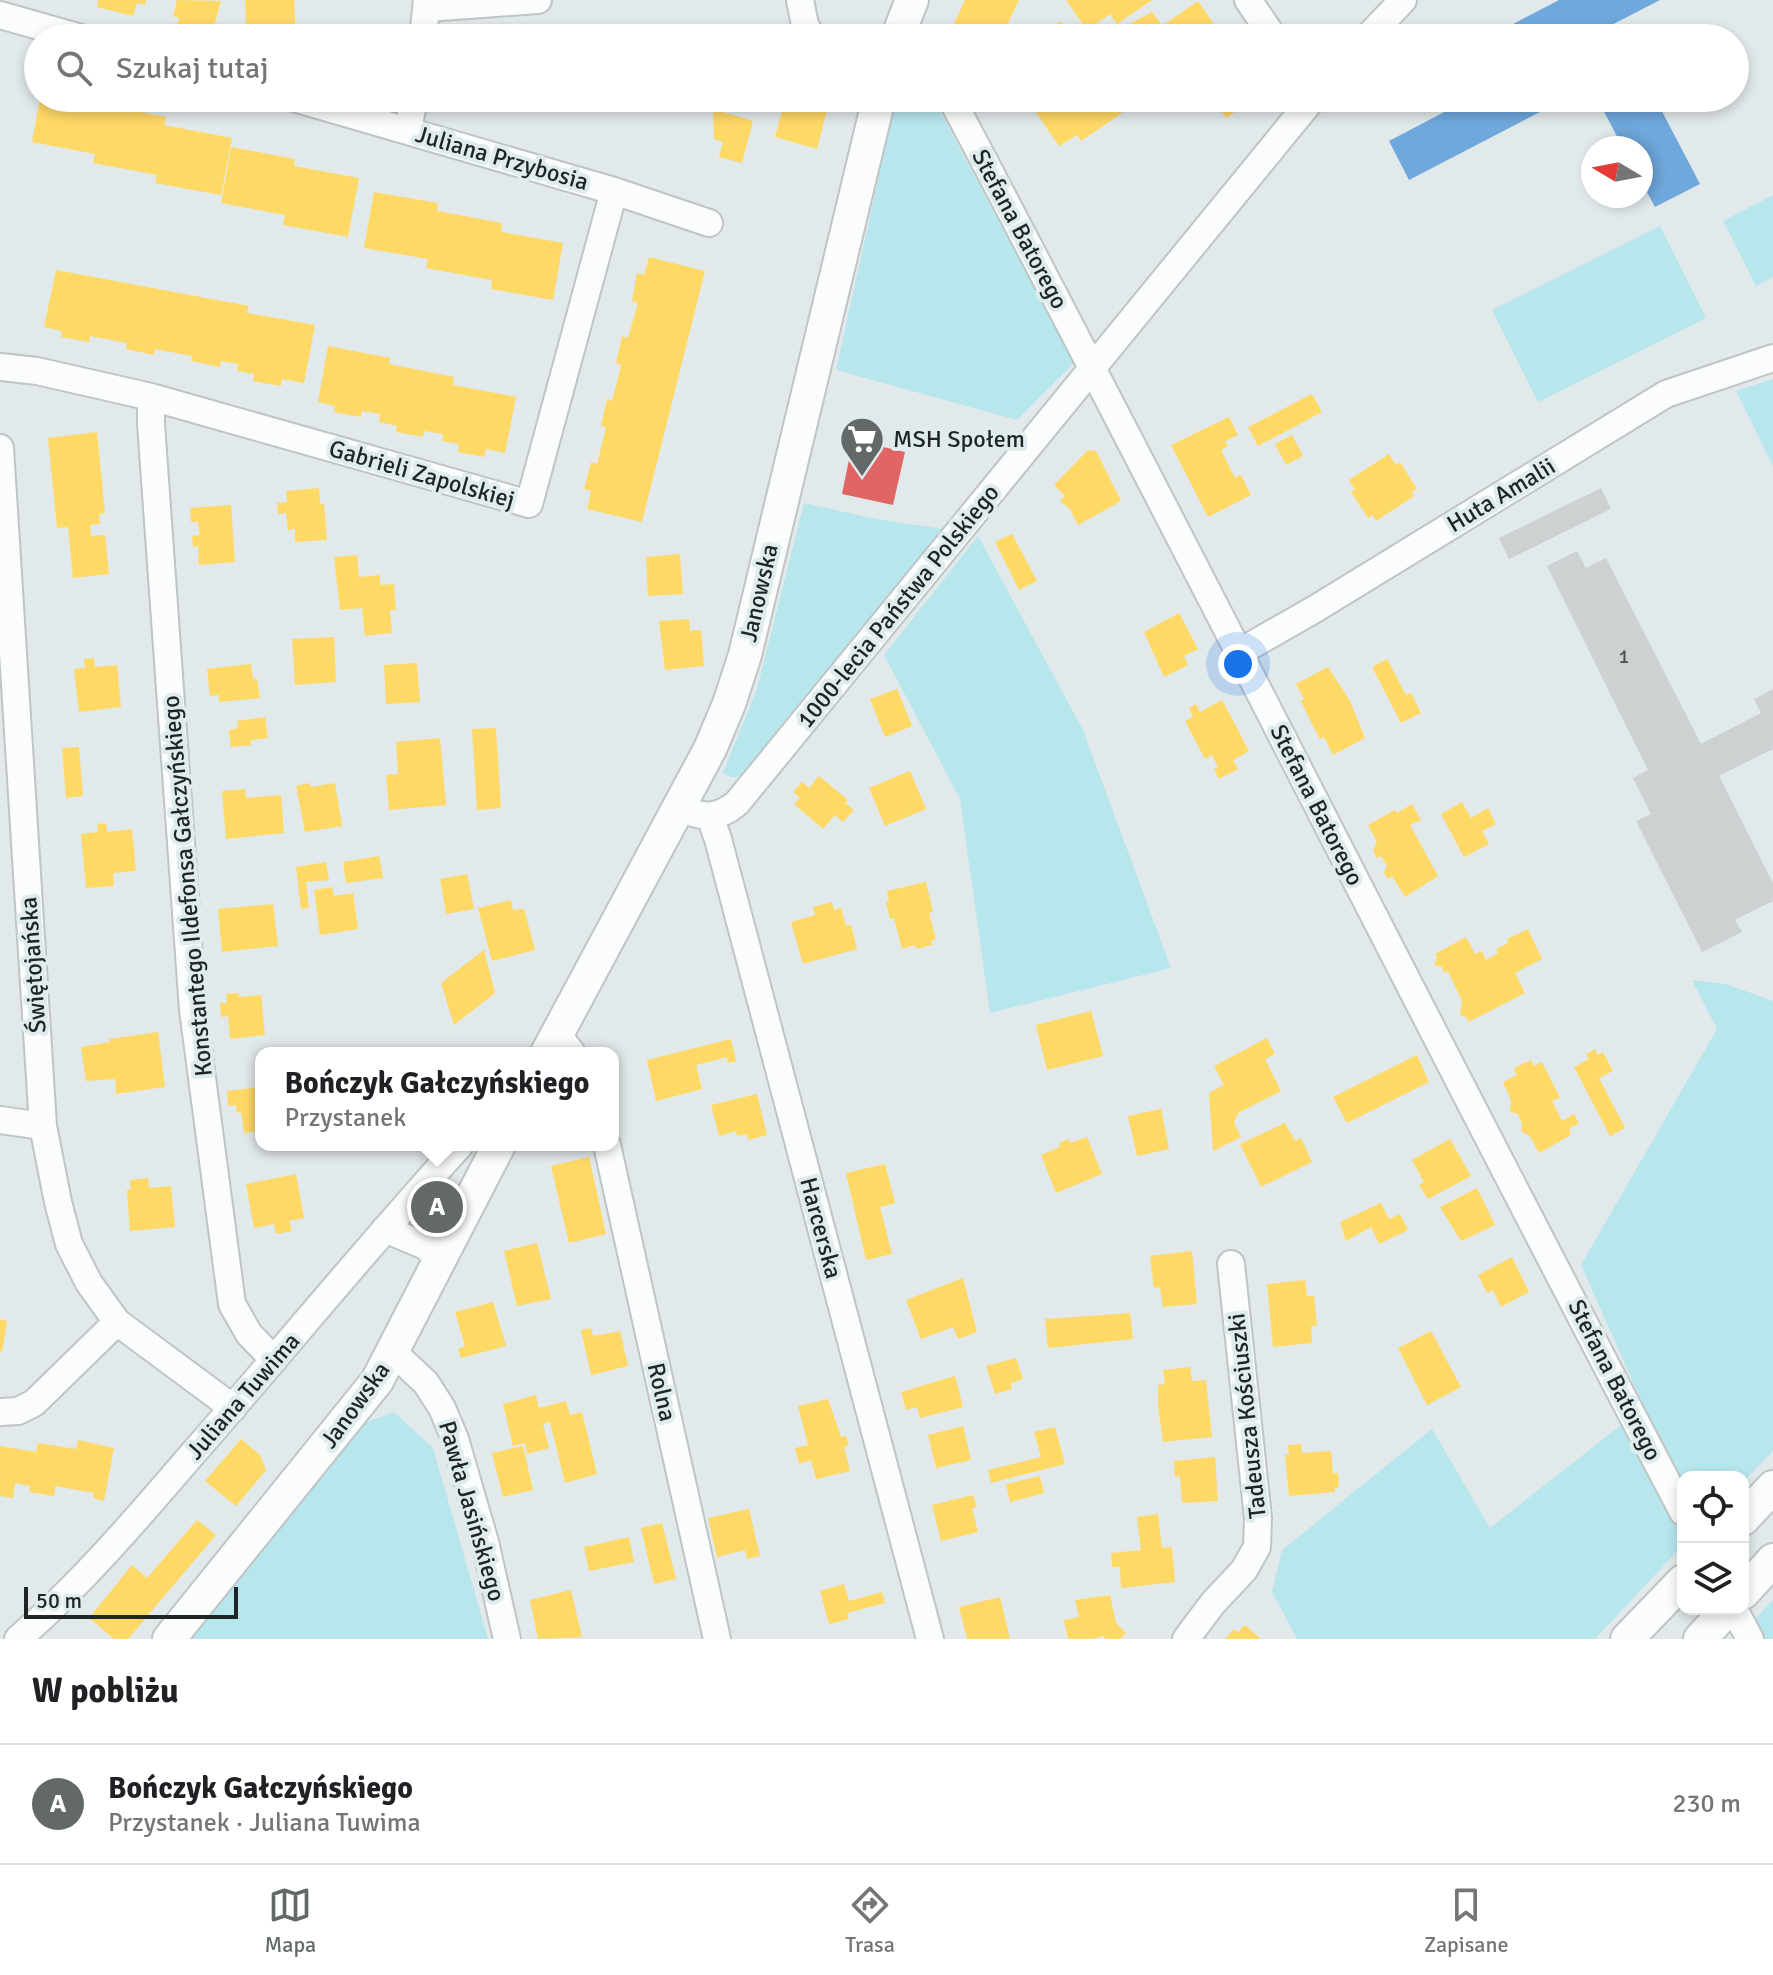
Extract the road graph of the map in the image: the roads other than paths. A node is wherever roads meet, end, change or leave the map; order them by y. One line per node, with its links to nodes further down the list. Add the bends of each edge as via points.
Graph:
1 (538, 0): 5 (street)
2 (800, 0): 9 (street)
3 (1248, 0): 10 (street)
4 (1403, 0): 11 (street)
5 (428, 4): 8 (street)
6 (0, 15): 7 (street)
7 (32, 24)
8 (425, 24)
9 (805, 24)
10 (1264, 24)
11 (1380, 24)
12 (344, 112): 17 (street, Juliana Przybosia)
13 (411, 112): 17 (street)
14 (876, 112): 26 (street, Janowska, via 745,655 710,749)
15 (958, 112): 22 (street, Stefana Batorego)
16 (1302, 112): 22 (street, 1000-lecia Państwa Polskiego)
17 (408, 130): 18 (street, Juliana Przybosia)
18 (614, 191): 19 (street, Juliana Przybosia); 23 (street, Gabrieli Zapolskiej, via 529,504)
19 (709, 223)
20 (1773, 358): 25 (street, Huta Amalii, via 1666,394)
21 (0, 367): 23 (street, Gabrieli Zapolskiej)
22 (1094, 368): 25 (street, Stefana Batorego); 27 (street, 1000-lecia Państwa Polskiego, via 737,803)
23 (151, 397): 40 (street, Konstantego Ildefonsa Gałczyńskiego, via 193,1010 232,1304 249,1334)
24 (0, 448): 28 (street, Świętojańska)
25 (1238, 653): 43 (street, Stefana Batorego)
26 (678, 807): 27 (street); 29 (street, Janowska)
27 (710, 817): 53 (street, Harcerska)
28 (12, 827): 31 (street, Świętojańska)
29 (554, 1047)
30 (0, 1120): 31 (street)
31 (43, 1126): 38 (street, Świętojańska, via 69,1244)
32 (455, 1151): 35 (street, Juliana Tuwima)
33 (496, 1151): 36 (street, Janowska)
34 (608, 1151): 52 (street, Rolna)
35 (385, 1229): 36 (street, via 425,1246); 40 (street, Juliana Tuwima)
36 (441, 1260): 39 (street, Janowska)
37 (1231, 1264): 54 (street, Tadeusza Kościuszki, via 1257,1547)
38 (117, 1322): 41 (street, Świętojańska); 42 (street, via 34,1403)
39 (393, 1352): 50 (street, Janowska, via 377,1381); 51 (street, Pawła Jasińskiego, via 426,1383 455,1439)
40 (274, 1360): 41 (street, Juliana Tuwima)
41 (233, 1408): 49 (street, Juliana Tuwima, via 52,1610)
42 (0, 1412)
43 (1677, 1500)
44 (1773, 1560): 45 (street)
45 (1749, 1586)
46 (1677, 1587): 55 (street)
47 (1722, 1615): 56 (street)
48 (1737, 1615): 57 (street)
49 (18, 1639)
50 (169, 1639)
51 (507, 1639)
52 (717, 1639)
53 (930, 1639)
54 (1186, 1639)
55 (1627, 1639)
56 (1700, 1639)
57 (1750, 1639)

